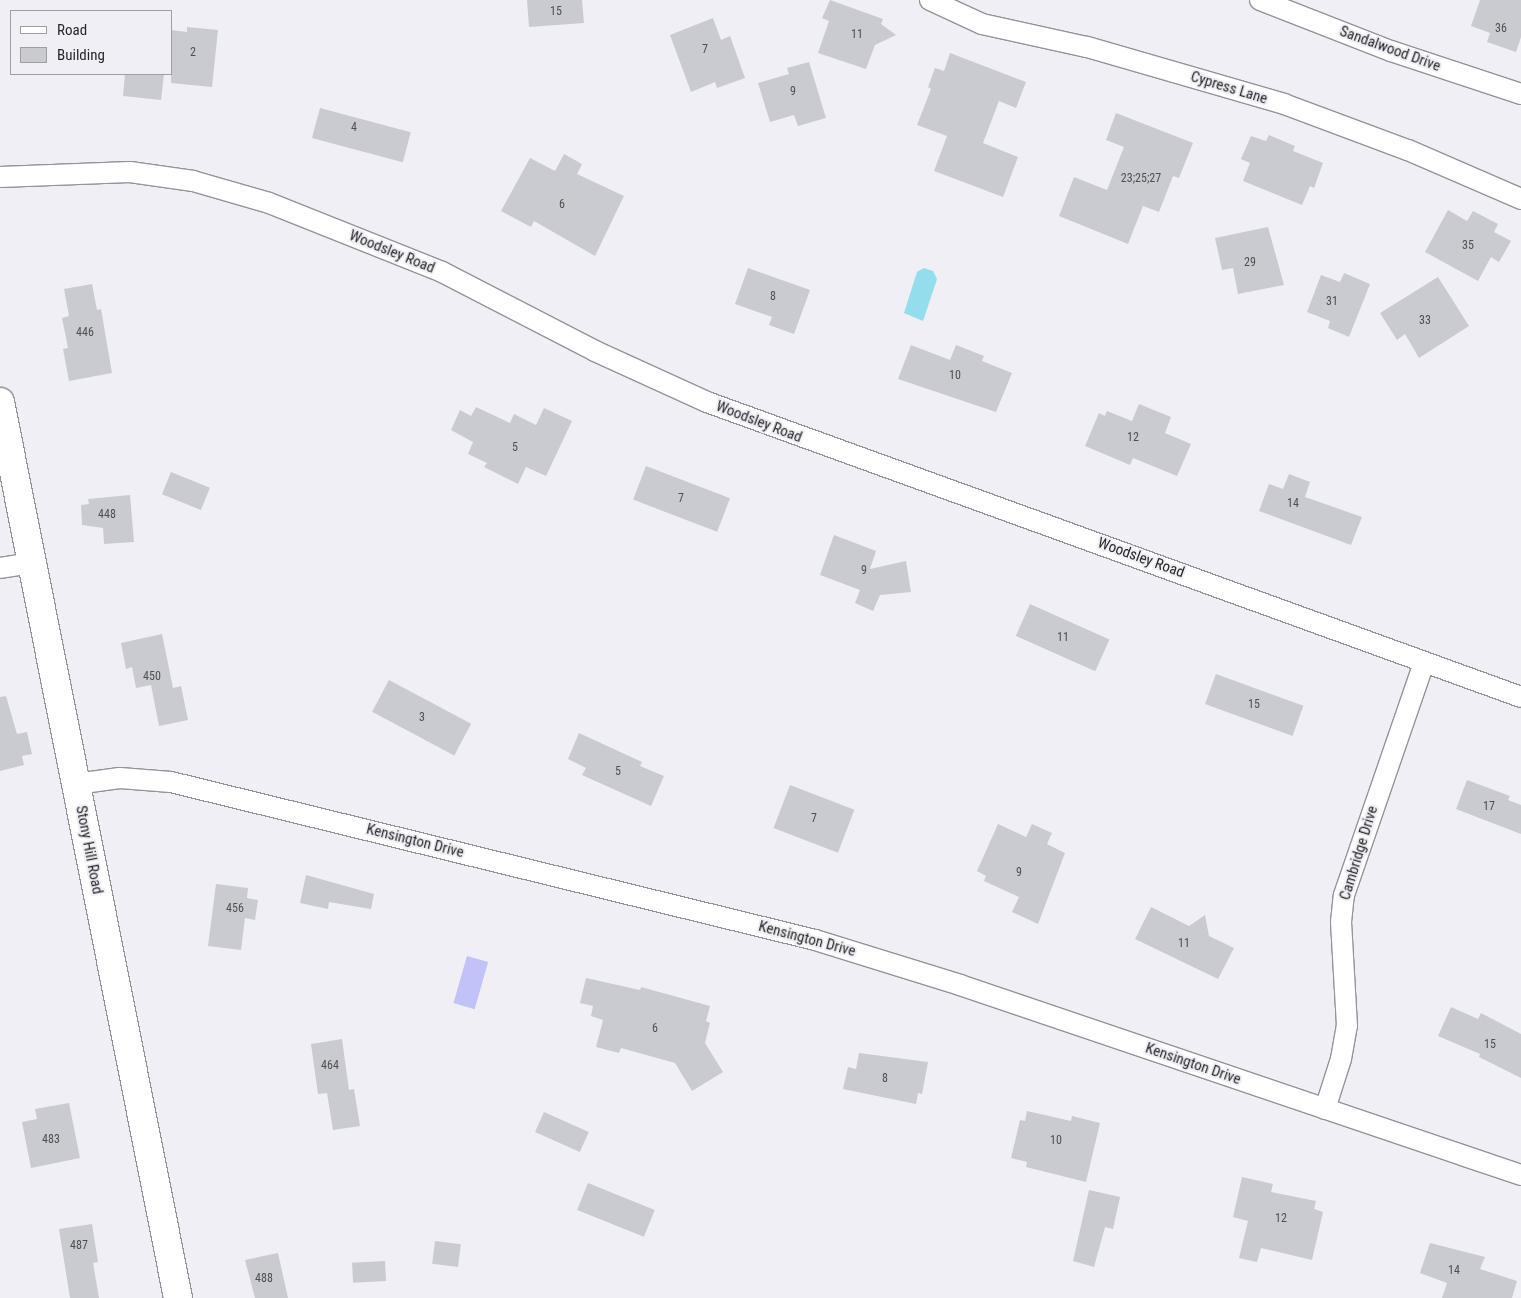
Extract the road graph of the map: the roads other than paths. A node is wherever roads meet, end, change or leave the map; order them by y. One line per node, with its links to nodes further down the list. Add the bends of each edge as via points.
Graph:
1 (930, 0): 5 (street, Cypress Lane, via 982,24 1087,47 1284,104 1408,150)
2 (1260, 0): 3 (street, Sandalwood Drive, via 1391,50)
3 (1521, 94)
4 (0, 177): 9 (street, Woodsley Road, via 130,172 193,182 269,203 442,272 595,351 708,402)
5 (1521, 199)
6 (0, 402): 7 (main road, Stony Hill Road)
7 (31, 563): 8 (street); 11 (main road, Stony Hill Road)
8 (0, 568)
9 (1424, 663): 10 (street, Woodsley Road); 12 (street, Cambridge Drive, via 1344,894 1341,922 1347,1026 1341,1059)
10 (1521, 697)
11 (76, 784): 12 (street, Kensington Drive, via 120,778 179,783 815,940 960,985); 14 (main road, Stony Hill Road)
12 (1325, 1109): 13 (street, Kensington Drive)
13 (1521, 1175)
14 (178, 1298)

